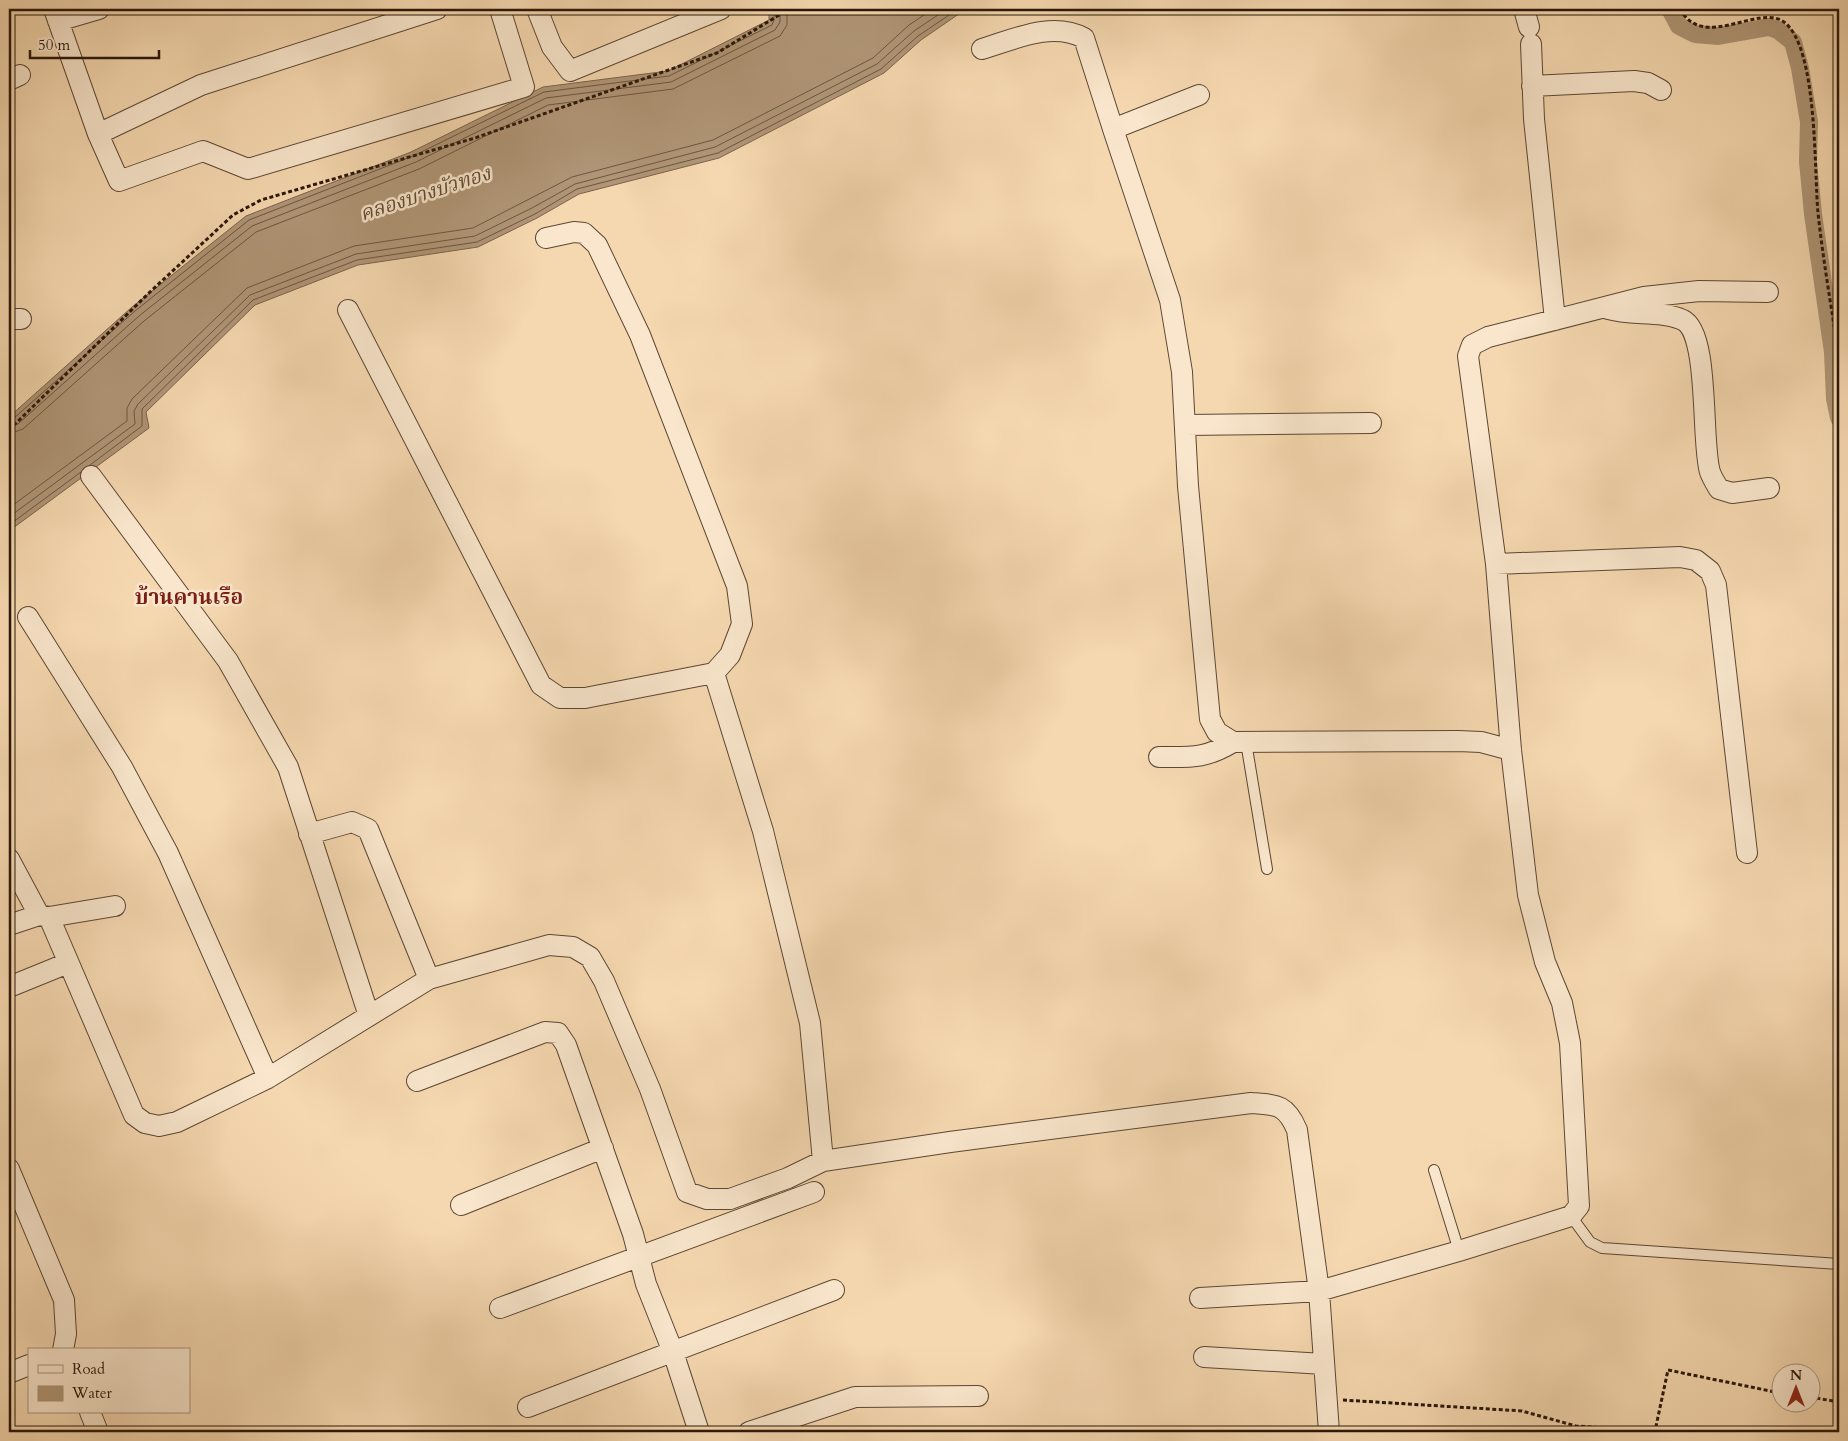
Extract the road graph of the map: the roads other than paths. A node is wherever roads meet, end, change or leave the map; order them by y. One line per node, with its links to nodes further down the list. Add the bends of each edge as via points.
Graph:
1 (98, 9): 6 (street)
2 (437, 9): 13 (street, via 201,85)
3 (500, 9): 13 (street, via 524,87 248,169 202,151 119,181)
4 (537, 9): 5 (street, via 552,47 570,71)
5 (721, 9)
6 (56, 15): 13 (street)
7 (1528, 27): 9 (street)
8 (982, 49): 12 (street, via 1050,30 1071,31 1084,38)
9 (1532, 86): 10 (street, via 1634,81 1648,83); 18 (street)
10 (1660, 90)
11 (1199, 95): 12 (street)
12 (1113, 129): 20 (street, via 1170,300 1182,372)
13 (98, 134)
14 (546, 238): 25 (street, via 584,233 596,245 640,335 737,586 742,624 730,655)
15 (1768, 292): 16 (street, via 1699,291 1644,297)
16 (1604, 307): 18 (street); 22 (street, via 1624,314 1672,316 1686,322 1693,331 1700,358 1710,471 1719,489 1732,493)
17 (348, 310): 25 (street, via 541,685 560,698 585,698)
18 (1555, 320): 23 (street, via 1488,337 1472,345 1468,356)
19 (1371, 423): 20 (street)
20 (1186, 425): 26 (street, via 1188,486 1210,720 1217,732)
21 (91, 476): 29 (street, via 228,661 288,767)
22 (1769, 488)
23 (1496, 564): 27 (street); 30 (street, via 1680,557 1696,560 1710,571 1716,586 1723,631)
24 (28, 617): 40 (street, via 122,767 168,853)
25 (714, 673): 43 (street, via 762,832 810,1023)
26 (1240, 742): 27 (street, via 1458,740); 28 (street, via 1200,757); 32 (lane)
27 (1511, 750): 48 (street, via 1528,895 1545,962 1562,1003 1570,1043 1580,1206)
28 (1159, 757)
29 (309, 834): 37 (street, via 352,822 368,830); 39 (street)
30 (1746, 853)
31 (9, 859): 34 (street)
32 (1267, 869)
33 (115, 906): 34 (street)
34 (44, 916): 35 (street); 36 (street)
35 (9, 925)
36 (68, 963): 38 (street); 40 (street, via 134,1115 145,1122 158,1126 178,1122)
37 (430, 978): 39 (street); 43 (street, via 550,945 573,948 590,957 604,981 650,1089 687,1192 706,1200 730,1199)
38 (9, 987)
39 (369, 1016): 40 (street)
40 (268, 1078)
41 (417, 1081): 42 (street, via 545,1032 558,1033 566,1045)
42 (603, 1148): 47 (street); 50 (street)
43 (823, 1161): 53 (street, via 1252,1102 1277,1104 1291,1115 1297,1130)
44 (9, 1169): 56 (street, via 64,1300)
45 (1434, 1170): 49 (lane)
46 (814, 1192): 50 (street)
47 (462, 1205)
48 (1571, 1216): 49 (street); 51 (lane, via 1590,1242 1602,1248)
49 (1459, 1251): 53 (street)
50 (639, 1257): 55 (street); 57 (street, via 646,1284)
51 (1839, 1264)
52 (834, 1290): 57 (street)
53 (1319, 1291): 54 (street); 59 (street)
54 (1200, 1298)
55 (500, 1308)
56 (63, 1348)
57 (673, 1352): 63 (street); 66 (street)
58 (1204, 1357): 59 (street)
59 (1324, 1364): 68 (street)
60 (28, 1365): 61 (street)
61 (9, 1374)
62 (978, 1396): 67 (street, via 855,1397)
63 (528, 1407)
64 (91, 1414): 65 (street)
65 (98, 1432)
66 (699, 1432)
67 (749, 1432)
68 (1329, 1432)

